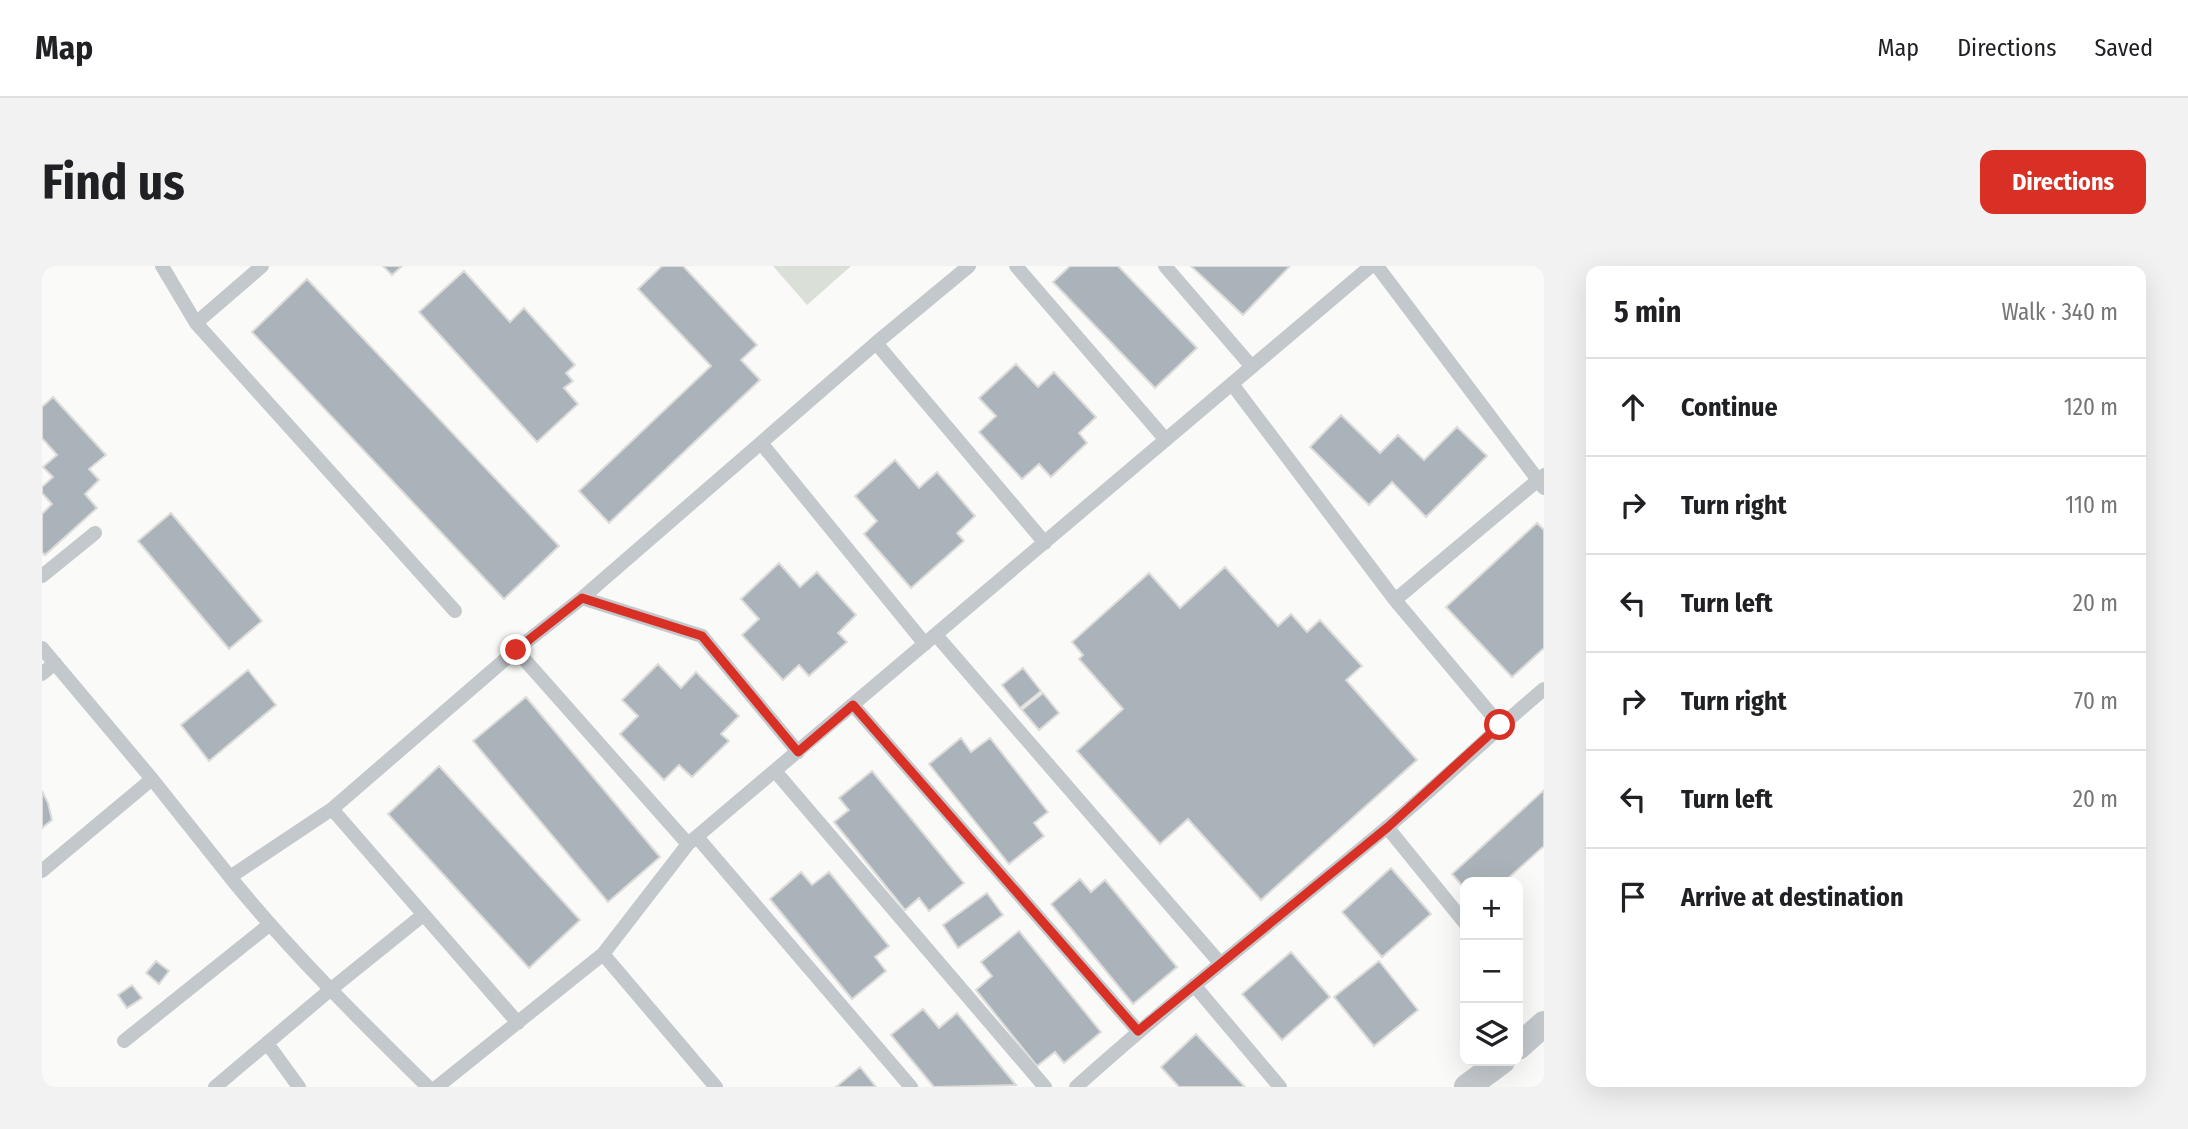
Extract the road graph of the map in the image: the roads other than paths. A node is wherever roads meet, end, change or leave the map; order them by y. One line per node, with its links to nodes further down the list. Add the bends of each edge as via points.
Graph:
1 (162, 266): 8 (lane)
2 (262, 266): 8 (lane)
3 (969, 266): 9 (lane)
4 (1016, 266): 12 (lane)
5 (1164, 266): 10 (lane)
6 (1371, 266): 10 (lane)
7 (1377, 266): 14 (lane)
8 (196, 323): 20 (lane)
9 (876, 343): 13 (lane); 16 (lane)
10 (1252, 367): 11 (lane)
11 (1231, 384): 12 (lane); 19 (lane)
12 (1166, 440): 16 (lane)
13 (761, 443): 18 (lane); 21 (lane)
14 (1542, 481): 19 (lane)
15 (95, 533): 17 (lane)
16 (1045, 543): 21 (lane)
17 (42, 576)
18 (582, 598): 23 (lane); 29 (lane, via 702,636)
19 (1395, 600): 28 (lane)
20 (455, 611)
21 (931, 639): 27 (lane); 41 (lane)
22 (42, 648): 24 (lane)
23 (516, 650): 32 (lane); 34 (lane)
24 (55, 663): 25 (lane); 31 (lane)
25 (42, 674)
26 (1544, 689): 28 (lane)
27 (853, 705): 29 (lane); 46 (lane)
28 (1500, 725): 33 (lane)
29 (798, 752): 30 (lane)
30 (775, 771): 34 (lane); 57 (lane)
31 (152, 779): 35 (lane); 36 (lane)
32 (332, 809): 36 (lane); 37 (lane)
33 (1388, 827): 38 (lane); 41 (lane)
34 (692, 841): 40 (lane); 56 (lane)
35 (42, 871)
36 (230, 877): 39 (lane)
37 (423, 915): 43 (lane); 44 (lane)
38 (1460, 917)
39 (269, 925): 43 (lane); 47 (lane)
40 (603, 954): 44 (lane); 55 (lane)
41 (1220, 963): 42 (lane)
42 (1194, 985): 46 (lane); 59 (lane)
43 (330, 990): 49 (lane); 53 (lane)
44 (518, 1023): 54 (lane)
45 (1544, 1024): 48 (street)
46 (1138, 1031): 58 (lane)
47 (124, 1041)
48 (1523, 1043)
49 (267, 1044): 51 (lane); 52 (lane)
50 (1495, 1066): 60 (street)
51 (215, 1087)
52 (299, 1087)
53 (428, 1087)
54 (436, 1087)
55 (716, 1087)
56 (911, 1087)
57 (1045, 1087)
58 (1076, 1087)
59 (1280, 1087)
60 (1467, 1087)

